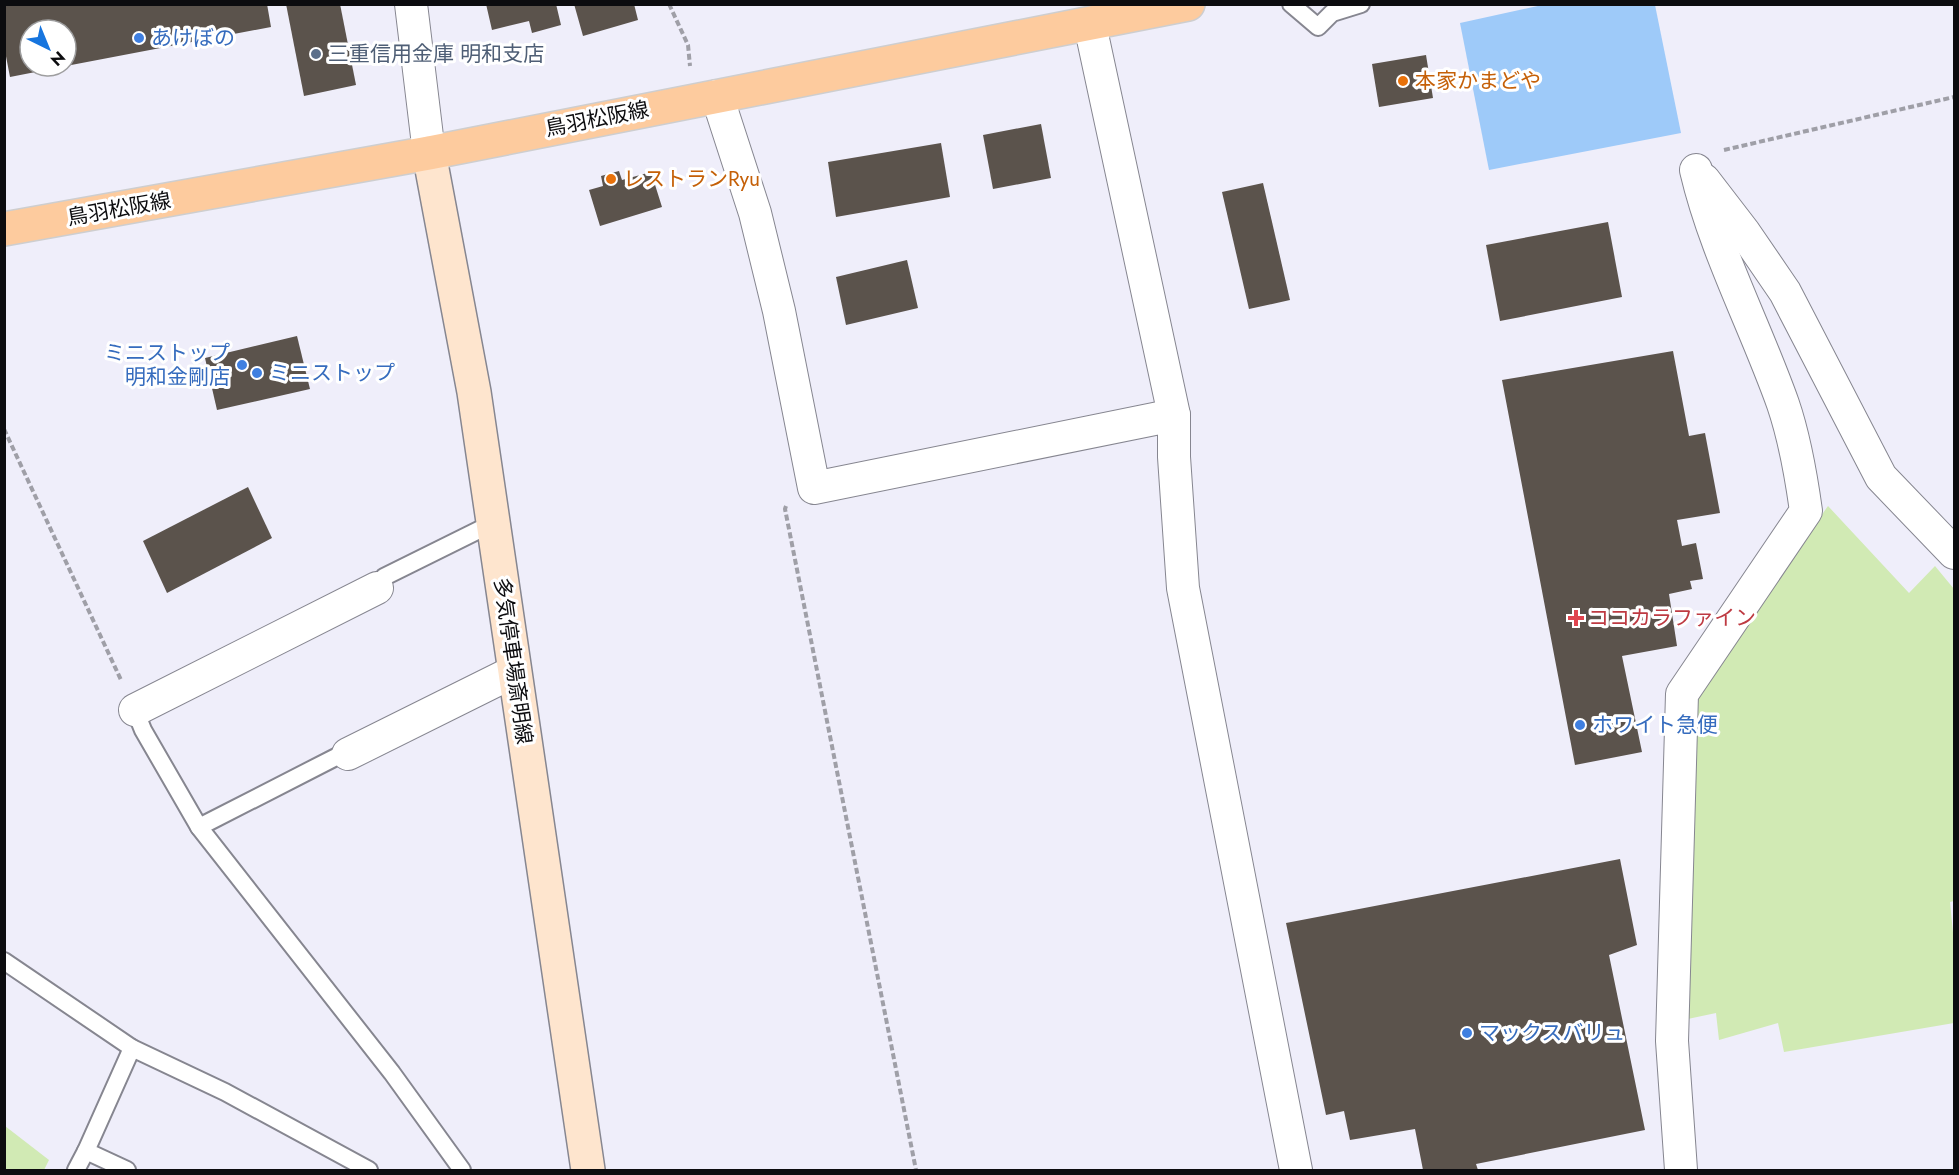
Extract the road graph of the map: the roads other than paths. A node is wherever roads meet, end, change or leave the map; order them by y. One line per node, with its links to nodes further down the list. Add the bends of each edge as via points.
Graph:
1 (411, 4): 7 (street)
2 (1188, 4): 5 (main road, 鳥羽松阪線)
3 (1291, 4): 4 (lane, via 1318,27 1332,13)
4 (1361, 4)
5 (1088, 15): 6 (main road, 鳥羽松阪線); 9 (street)
6 (705, 98): 7 (main road, 鳥羽松阪線); 9 (street, via 755,213 814,488)
7 (429, 153): 8 (main road, 鳥羽松阪線); 10 (main road, 多気停車場斎明線, via 474,392)
8 (4, 230)
9 (1174, 415): 25 (street, via 1183,588)
10 (493, 523): 12 (lane, via 384,577); 13 (main road, 多気停車場斎明線)
11 (1954, 554): 26 (street, via 1881,477 1785,292 1696,170 1707,215 1783,405 1801,470 1806,511 1682,694 1672,1041)
12 (377, 588): 14 (street)
13 (515, 671): 15 (street); 24 (main road, 多気停車場斎明線)
14 (135, 710): 16 (lane)
15 (348, 754): 16 (lane)
16 (199, 827): 23 (lane, via 378,1054)
17 (4, 961): 18 (lane)
18 (132, 1048): 19 (lane); 22 (lane, via 225,1092)
19 (86, 1150): 20 (lane); 21 (lane)
20 (76, 1170)
21 (128, 1170)
22 (369, 1170)
23 (462, 1170)
24 (588, 1170)
25 (1296, 1170)
26 (1681, 1170)

